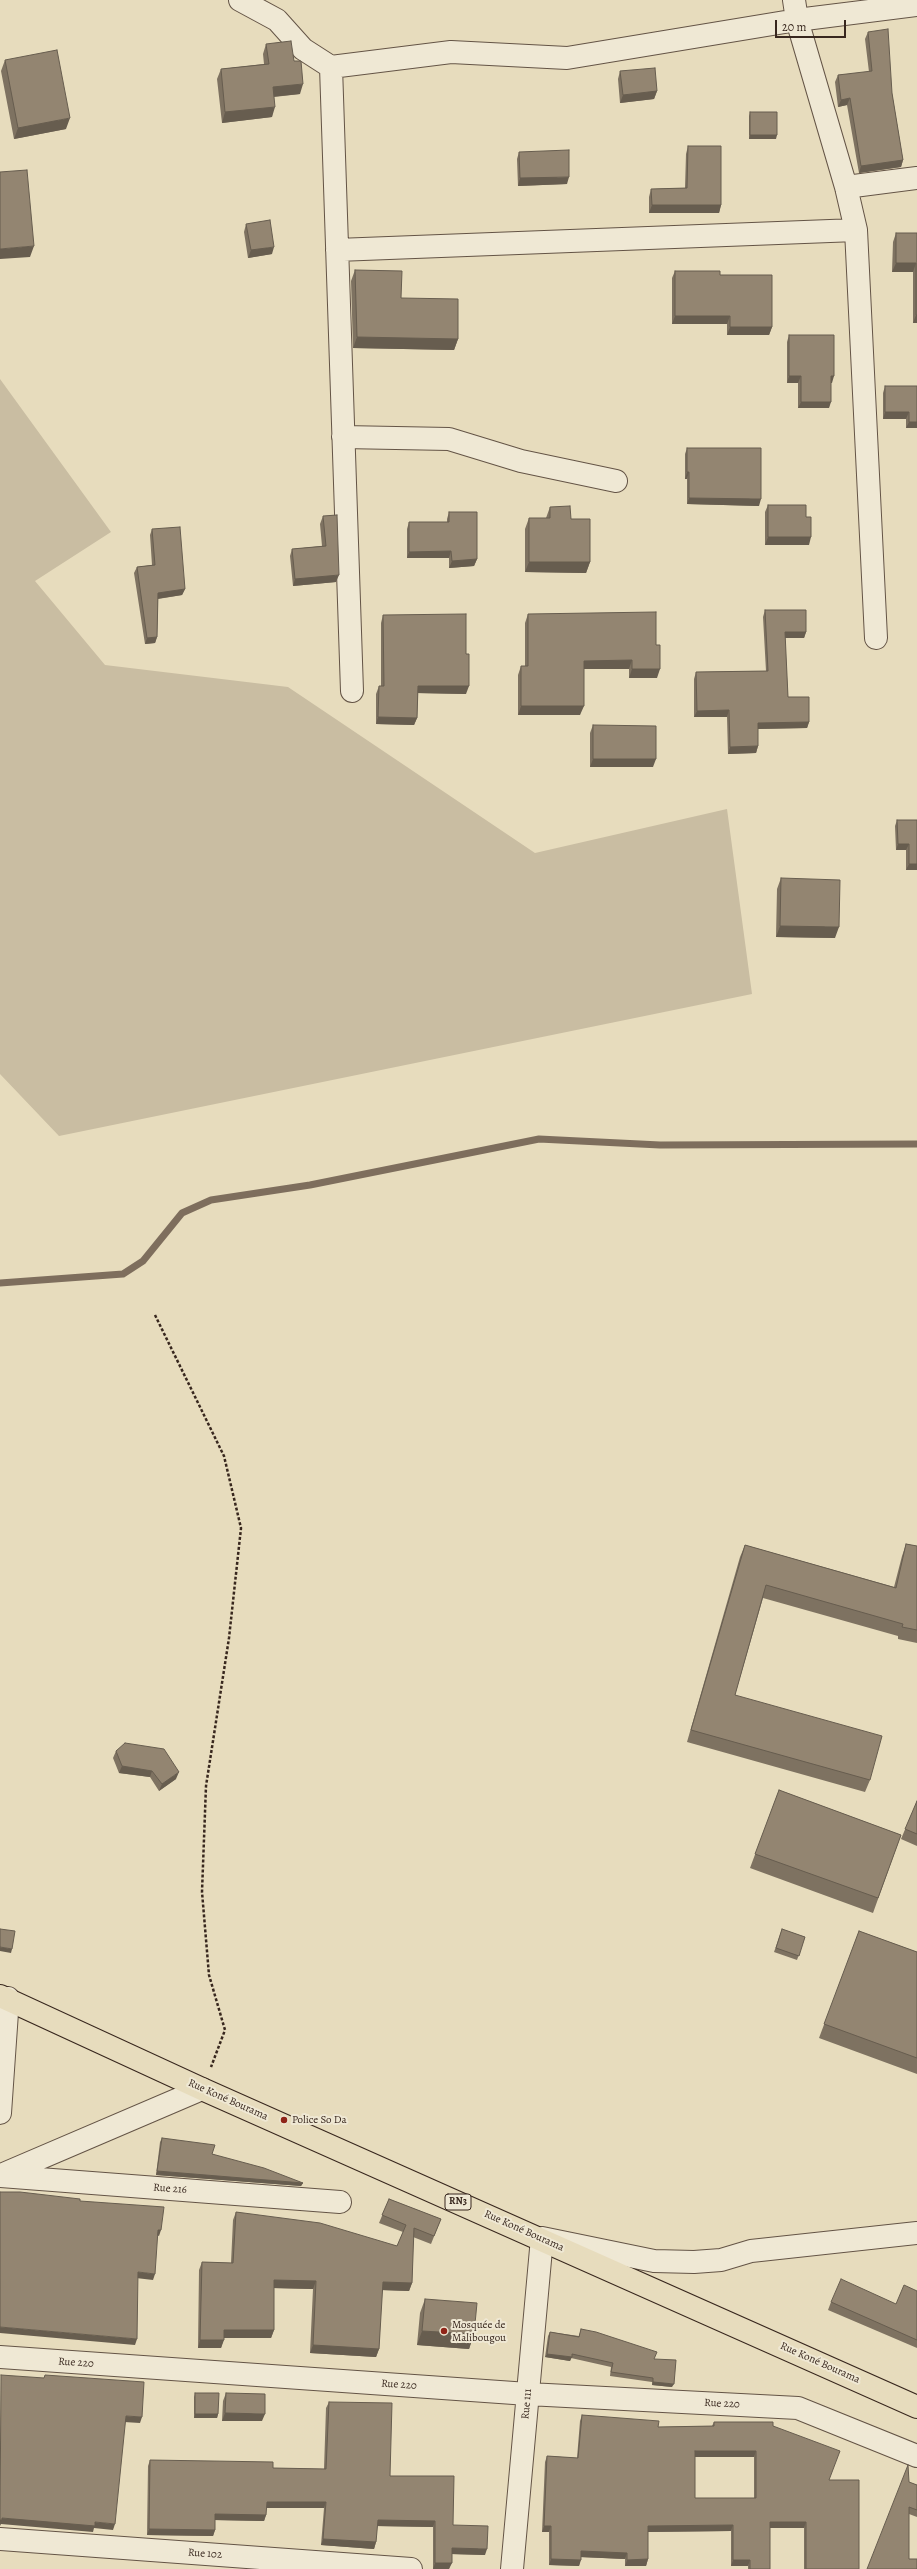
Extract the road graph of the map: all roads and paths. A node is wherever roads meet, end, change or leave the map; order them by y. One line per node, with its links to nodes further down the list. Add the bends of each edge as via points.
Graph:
1 (240, 0): 4 (street, via 277,20 303,49)
2 (917, 5): 3 (street)
3 (795, 10): 4 (street, via 567,58 451,52); 6 (street)
4 (331, 67): 8 (street)
5 (917, 178): 6 (street)
6 (846, 187): 7 (street)
7 (856, 230): 8 (street); 11 (street)
8 (337, 250): 9 (street)
9 (343, 437): 10 (street, via 449,439 521,461); 12 (street)
10 (616, 481)
11 (876, 638)
12 (352, 691)
13 (155, 1315): 15 (path, via 224,1456 241,1528 229,1638 206,1786 202,1892 209,1975 225,2030)
14 (4, 1997): 15 (highway, Rue Koné Bourama / RN3); 16 (street)
15 (202, 2089): 17 (street); 20 (highway, Rue Koné Bourama / RN3)
16 (0, 2113)
17 (0, 2176): 18 (street, Rue 216)
18 (340, 2202)
19 (917, 2233): 20 (street, via 751,2251 722,2260 694,2262 654,2261)
20 (542, 2238): 22 (street, Rue 111); 23 (highway, Rue Koné Bourama / RN3)
21 (0, 2357): 22 (street, Rue 220)
22 (528, 2394): 24 (street, Rue 220, via 798,2408); 27 (street, Rue 111)
23 (917, 2407)
24 (917, 2456)
25 (0, 2539): 26 (street, Rue 102)
26 (411, 2569)
27 (512, 2569)

